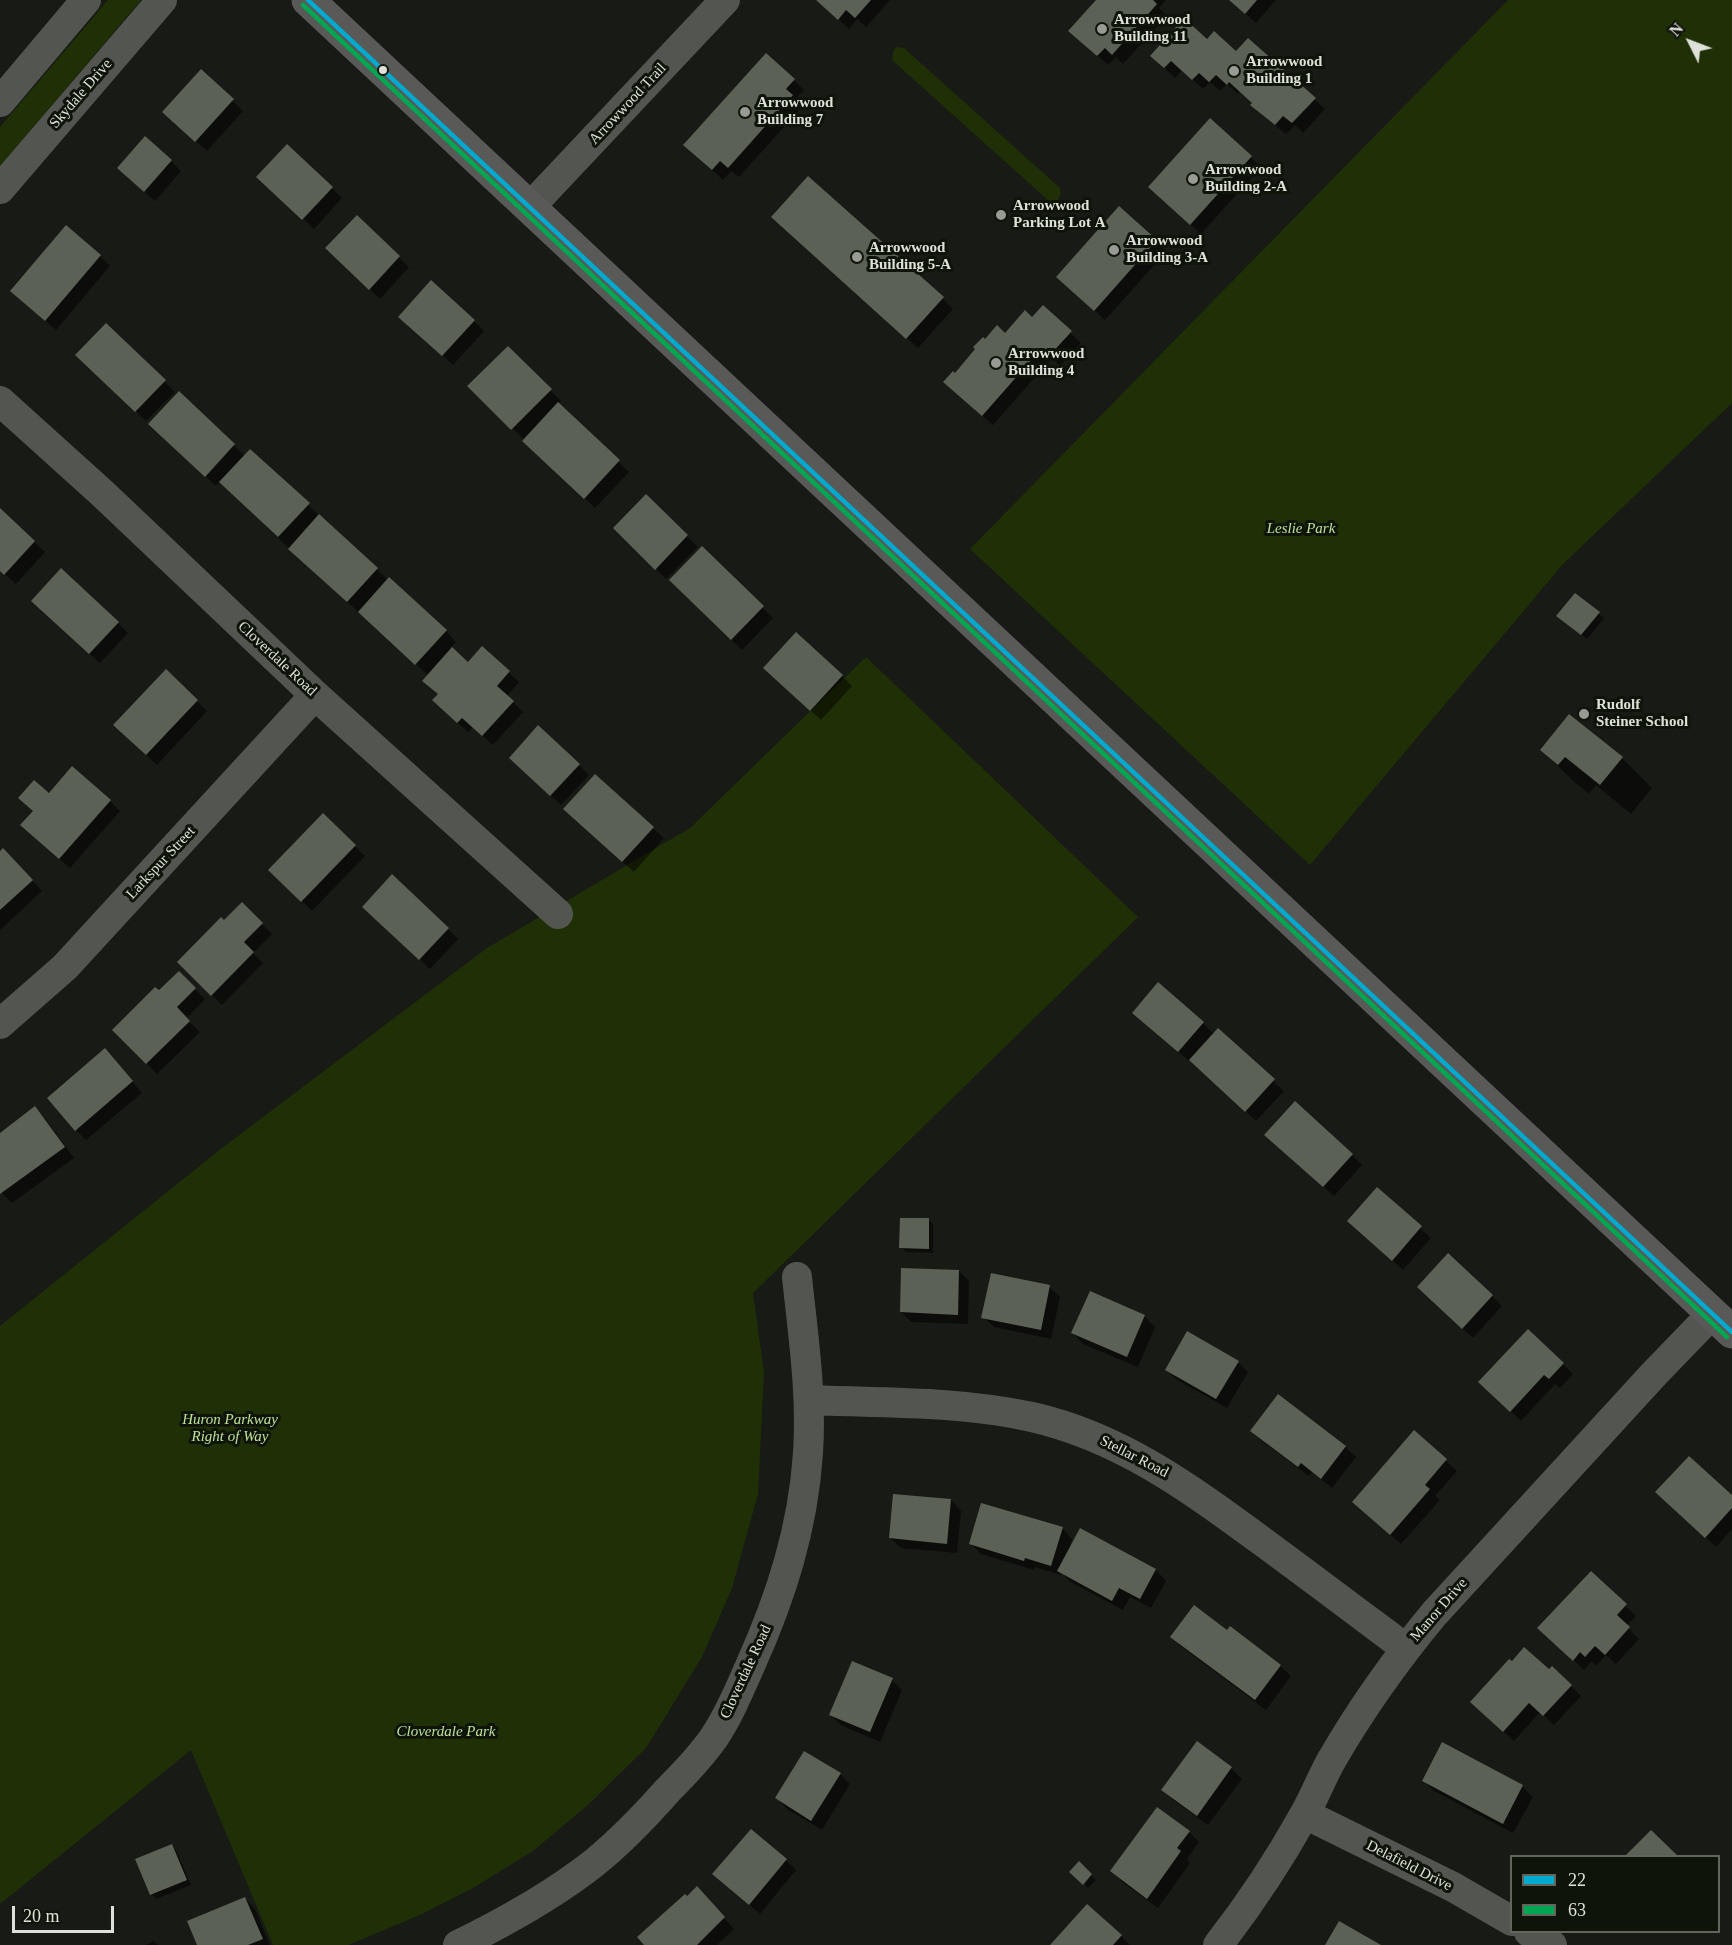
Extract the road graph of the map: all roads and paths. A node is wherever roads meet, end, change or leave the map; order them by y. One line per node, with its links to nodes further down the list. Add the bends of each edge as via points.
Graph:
1 (86, 0): 5 (street)
2 (162, 0): 6 (street, Skydale Drive)
3 (308, 0): 7 (main road)
4 (725, 0): 7 (street, Arrowwood Trail)
5 (0, 102)
6 (0, 189)
7 (530, 207): 13 (main road)
8 (0, 401): 9 (street, Cloverdale Road)
9 (315, 696): 10 (street, Cloverdale Road); 11 (street, Larkspur Street, via 64,967)
10 (558, 914)
11 (0, 1024)
12 (797, 1277): 14 (street, Cloverdale Road)
13 (1722, 1323): 15 (street, Manor Drive, via 1654,1374)
14 (810, 1400): 15 (street, Stellar Road, via 992,1409 1044,1420 1109,1443 1189,1488); 19 (street, Cloverdale Road, via 802,1511 789,1562 768,1627 713,1739 653,1808 593,1864 503,1923)
15 (1405, 1648): 16 (street, Manor Drive, via 1349,1731)
16 (1305, 1814): 17 (street, Delafield Drive, via 1453,1887); 20 (street, Manor Drive, via 1245,1911)
17 (1510, 1920)
18 (1531, 1933): 21 (street)
19 (458, 1945)
20 (1218, 1945)
21 (1552, 1945)

